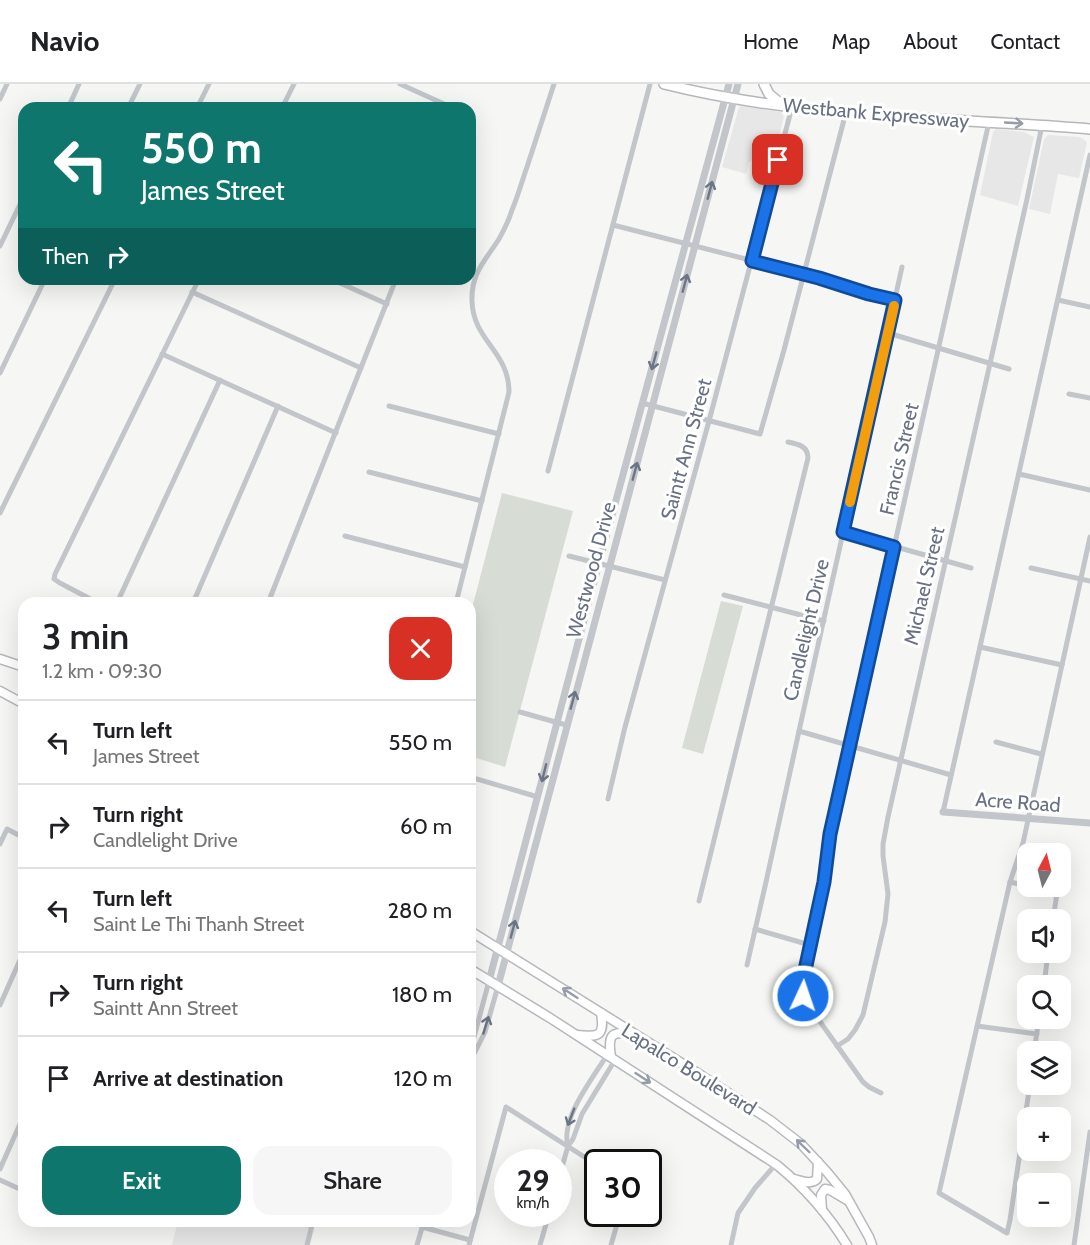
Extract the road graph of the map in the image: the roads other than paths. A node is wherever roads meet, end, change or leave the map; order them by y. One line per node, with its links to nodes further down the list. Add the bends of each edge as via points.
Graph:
1 (7, 84): 16 (street)
2 (79, 84): 17 (street)
3 (140, 84): 18 (street)
4 (209, 84): 19 (street)
5 (294, 84): 20 (street)
6 (400, 84): 21 (street)
7 (554, 84): 36 (street, via 513,210)
8 (650, 84): 29 (street)
9 (664, 84): 14 (highway, Westbank Expressway)
10 (705, 84): 14 (highway)
11 (729, 84): 15 (street, Westwood Drive)
12 (738, 84): 15 (street, Westwood Drive)
13 (764, 84): 22 (highway, via 769,94)
14 (686, 89): 15 (highway, Westbank Expressway)
15 (730, 98): 22 (highway, Westbank Expressway); 30 (street, Westwood Drive); 32 (street, Westwood Drive, one-way to 15)
16 (0, 99)
17 (71, 102)
18 (131, 102)
19 (200, 102)
20 (286, 102)
21 (440, 102)
22 (788, 106): 23 (highway, Westbank Expressway); 33 (street, Saintt Ann Street)
23 (846, 112): 24 (highway, Westbank Expressway); 35 (street)
24 (989, 122): 25 (highway, Westbank Expressway, one-way to 25); 49 (street, Francis Street)
25 (1042, 125): 26 (highway, Westbank Expressway); 51 (street, Michael Street)
26 (1090, 129)
27 (1090, 155): 45 (street)
28 (18, 208): 31 (street)
29 (612, 225): 30 (street); 66 (street)
30 (685, 244): 32 (street); 58 (street, Westwood Drive, one-way to 58)
31 (0, 246)
32 (695, 246): 33 (street); 61 (street, Westwood Drive, one-way to 32)
33 (752, 261): 35 (street); 62 (street, Saintt Ann Street)
34 (902, 267): 44 (street, Candlelight Drive)
35 (804, 274): 44 (street); 62 (street, via 760,434)
36 (476, 276)
37 (42, 285): 54 (street)
38 (112, 285): 71 (street)
39 (196, 285): 43 (street)
40 (344, 285): 46 (street)
41 (394, 285): 46 (street)
42 (473, 285): 64 (street, via 476,323 499,356 509,381)
43 (192, 292): 50 (street); 52 (street)
44 (895, 300): 48 (street, Candlelight Drive)
45 (1058, 300): 47 (street); 68 (street)
46 (387, 304): 52 (street)
47 (1090, 307)
48 (888, 333): 49 (street); 72 (street, Candlelight Drive)
49 (939, 348): 51 (street); 75 (street, Francis Street)
50 (162, 354): 55 (street); 87 (street, via 55,574 54,579)
51 (990, 363): 53 (street); 77 (street, Michael Street)
52 (361, 368): 63 (street)
53 (1009, 369)
54 (0, 373)
55 (220, 380): 59 (street); 88 (street)
56 (1069, 394): 57 (street)
57 (1090, 398)
58 (642, 403): 61 (street); 78 (street, Westwood Drive)
59 (278, 406): 63 (street); 89 (street)
60 (389, 406): 64 (street)
61 (652, 406): 62 (street); 79 (street, Westwood Drive, one-way to 61)
62 (710, 421): 84 (street, Saintt Ann Street)
63 (336, 433): 90 (street)
64 (499, 434): 70 (street)
65 (788, 442): 92 (street, via 804,447 808,458)
66 (548, 471)
67 (369, 472): 70 (street)
68 (1018, 474): 69 (street); 94 (street)
69 (1090, 489)
70 (482, 501): 80 (street)
71 (0, 513)
72 (843, 532): 75 (street); 93 (street, Candlelight Drive)
73 (345, 537): 80 (street)
74 (1090, 537): 83 (street)
75 (894, 547): 77 (street); 105 (street, Francis Street)
76 (569, 556): 78 (street)
77 (945, 561): 81 (street); 107 (street, Michael Street)
78 (599, 563): 79 (street); 101 (street, Westwood Drive)
79 (610, 565): 84 (street); 102 (street, Westwood Drive, one-way to 79)
80 (465, 567): 91 (street)
81 (971, 568)
82 (1031, 568): 83 (street)
83 (1080, 579): 85 (street); 96 (street)
84 (665, 580): 111 (street, Saintt Ann Street)
85 (1090, 581)
86 (724, 595): 92 (street)
87 (87, 597)
88 (120, 597)
89 (196, 597)
90 (270, 597)
91 (458, 597)
92 (771, 608): 93 (street); 118 (street)
93 (824, 621): 103 (street, Candlelight Drive)
94 (980, 647): 96 (street); 108 (street)
95 (0, 659): 97 (main road)
96 (1062, 664): 106 (street)
97 (18, 665)
98 (1, 695): 99 (main road)
99 (18, 702)
100 (520, 712): 101 (street)
101 (556, 723): 102 (street); 110 (street, Westwood Drive, one-way to 110)
102 (566, 725): 124 (street, Westwood Drive, one-way to 102)
103 (799, 731): 105 (street); 120 (street, Candlelight Drive)
104 (996, 742): 106 (street)
105 (850, 746): 107 (street); 122 (street, Francis Street)
106 (1041, 754): 113 (street)
107 (901, 760): 108 (street); 139 (street, Michael Street, via 884,844 888,894 885,922 863,1015 848,1039)
108 (951, 775): 112 (street)
109 (476, 779): 110 (street)
110 (538, 797): 123 (street, Westwood Drive)
111 (608, 799)
112 (943, 812): 113 (street, Acre Road)
113 (1027, 819): 114 (street, Acre Road); 117 (street)
114 (1090, 823)
115 (18, 835): 116 (street, via 7,829)
116 (0, 844)
117 (1010, 882): 119 (street, via 1057,893); 132 (street)
118 (699, 901)
119 (1055, 909)
120 (755, 929): 122 (street); 126 (street, Candlelight Drive)
121 (476, 935): 123 (main road, Lapalco Boulevard)
122 (810, 945): 139 (street, Francis Street, via 803,996)
123 (497, 948): 124 (main road, Lapalco Boulevard); 128 (street, Westwood Drive)
124 (507, 953): 129 (street, Westwood Drive); 131 (main road, Lapalco Boulevard, one-way to 124)
125 (18, 964): 130 (street)
126 (747, 965)
127 (476, 973): 128 (main road, Lapalco Boulevard)
128 (489, 981): 129 (main road, Lapalco Boulevard); 134 (street, Westwood Drive)
129 (498, 986): 136 (main road, Lapalco Boulevard); 140 (street, Westwood Drive, one-way to 129)
130 (0, 1005)
131 (601, 1013): 136 (main road, via 601,1032 595,1036); 137 (main road, Lapalco Boulevard)
132 (977, 1026): 135 (street); 143 (street, via 939,1193 1007,1233)
133 (1038, 1029): 135 (street)
134 (476, 1030)
135 (1037, 1034): 138 (street)
136 (577, 1035): 141 (main road, Lapalco Boulevard)
137 (635, 1035): 141 (main road, via 612,1036); 149 (main road, Lapalco Boulevard, one-way to 137, via 770,1120)
138 (1036, 1041)
139 (837, 1046): 142 (street, Francis Street, via 863,1082)
140 (476, 1049)
141 (611, 1057): 146 (street); 146 (street, one-way to 146, via 572,1114 566,1135); 150 (main road, Lapalco Boulevard, one-way to 150)
142 (881, 1093)
143 (1028, 1095)
144 (18, 1128): 151 (street)
145 (1090, 1131): 172 (street)
146 (568, 1146): 147 (street); 148 (street); 157 (street, via 506,1107)
147 (567, 1149)
148 (584, 1156)
149 (818, 1162): 152 (main road, via 817,1179); 155 (main road, Lapalco Boulevard)
150 (776, 1164): 152 (main road, Lapalco Boulevard); 169 (street, via 738,1213)
151 (0, 1169)
152 (793, 1179): 156 (main road, Lapalco Boulevard)
153 (0, 1180): 154 (street)
154 (18, 1188)
155 (849, 1202): 156 (main road, via 825,1189 821,1195); 171 (main road, Lapalco Boulevard)
156 (822, 1210): 170 (main road, Lapalco Boulevard)
157 (476, 1220)
158 (312, 1227): 165 (street)
159 (422, 1227): 166 (street)
160 (431, 1227): 164 (street)
161 (474, 1227): 164 (street)
162 (545, 1227): 167 (street)
163 (616, 1227): 168 (street)
164 (470, 1242)
165 (307, 1245)
166 (417, 1245)
167 (540, 1245)
168 (611, 1245)
169 (731, 1245)
170 (847, 1245)
171 (872, 1245)
172 (1074, 1245)

